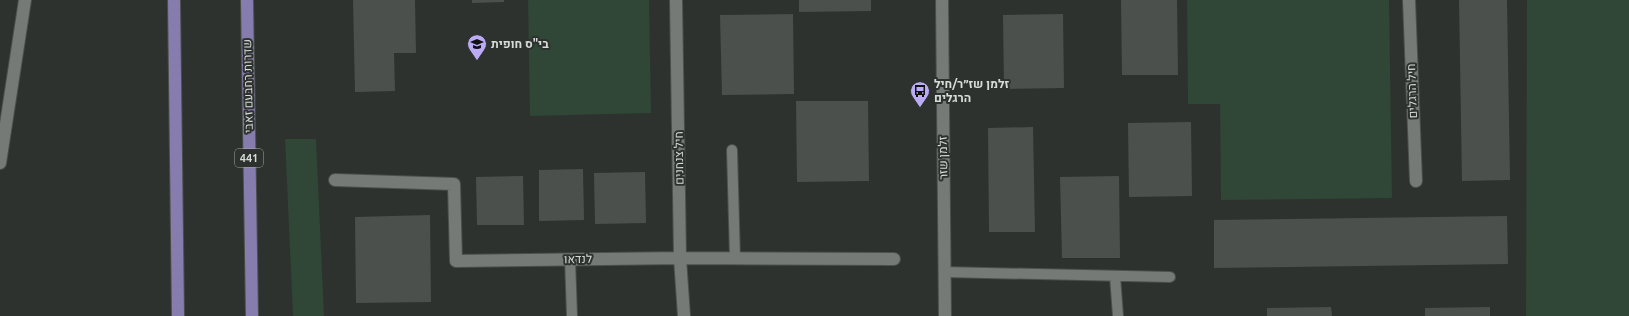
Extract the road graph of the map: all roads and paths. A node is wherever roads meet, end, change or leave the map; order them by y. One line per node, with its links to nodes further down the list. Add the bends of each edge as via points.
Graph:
1 (25, 0): 8 (street)
2 (174, 0): 18 (main road)
3 (247, 0): 19 (main road, שדרות רחבעם זאבי / 441)
4 (676, 0): 11 (street, חיל צנחנים)
5 (942, 0): 15 (street, זלמן שזר)
6 (1409, 0): 10 (street, חיל הרגלים)
7 (732, 150): 12 (lane)
8 (0, 163)
9 (335, 180): 14 (street, לנדאו, via 454,184 456,261)
10 (1416, 181)
11 (680, 258): 12 (street, לנדאו); 14 (street, לנדאו); 21 (street, חיל צנחנים)
12 (735, 258): 13 (street, לנדאו)
13 (894, 258)
14 (570, 259): 20 (lane)
15 (944, 272): 16 (lane); 22 (street, זלמן שזר)
16 (1115, 276): 17 (lane); 23 (lane)
17 (1170, 277)
18 (178, 316)
19 (252, 316)
20 (572, 316)
21 (684, 316)
22 (945, 316)
23 (1118, 316)

